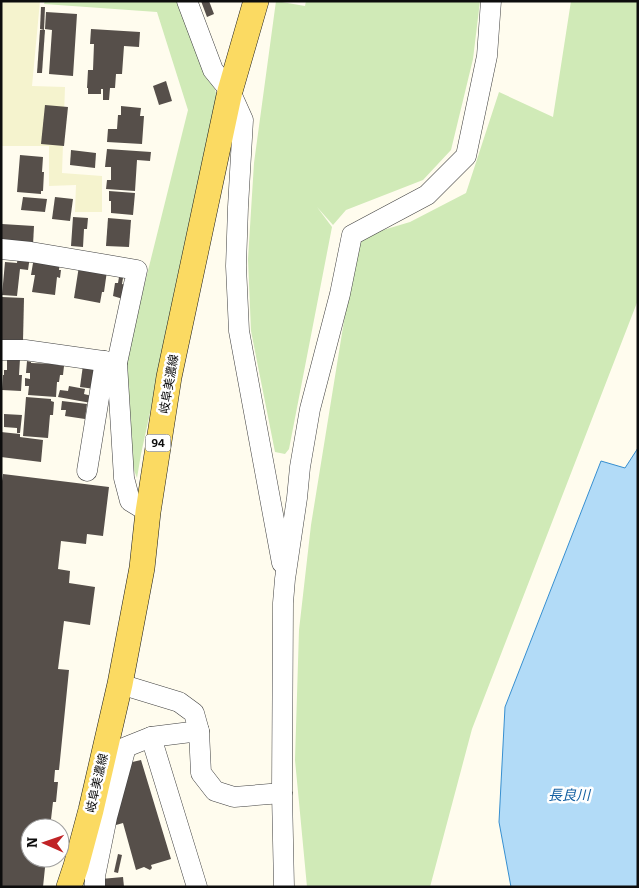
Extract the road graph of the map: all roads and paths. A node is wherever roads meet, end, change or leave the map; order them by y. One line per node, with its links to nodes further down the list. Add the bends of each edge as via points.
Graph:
1 (187, 1): 4 (street, via 213,70)
2 (256, 1): 4 (main road, 岐阜美濃線 / 94)
3 (491, 1): 10 (street, via 487,56 466,156 427,195 352,235 310,409)
4 (230, 91): 9 (main road, 岐阜美濃線 / 94, via 169,377); 10 (street, via 243,120 236,266 239,330)
5 (1, 249): 7 (street, via 137,270)
6 (1, 350): 7 (street, via 25,350)
7 (111, 362): 8 (street); 9 (street, via 124,478 130,502)
8 (87, 471)
9 (148, 512): 11 (main road, 岐阜美濃線 / 94, via 142,568)
10 (286, 579): 14 (street, via 283,603)
11 (120, 684): 12 (street, via 179,702 194,713); 15 (main road, 岐阜美濃線 / 94, via 91,810)
12 (199, 732): 13 (street); 14 (street, via 201,773 215,791 234,797)
13 (151, 737): 16 (street, via 126,748 106,817); 17 (street)
14 (282, 793): 18 (street)
15 (69, 887)
16 (95, 887)
17 (197, 887)
18 (284, 887)

